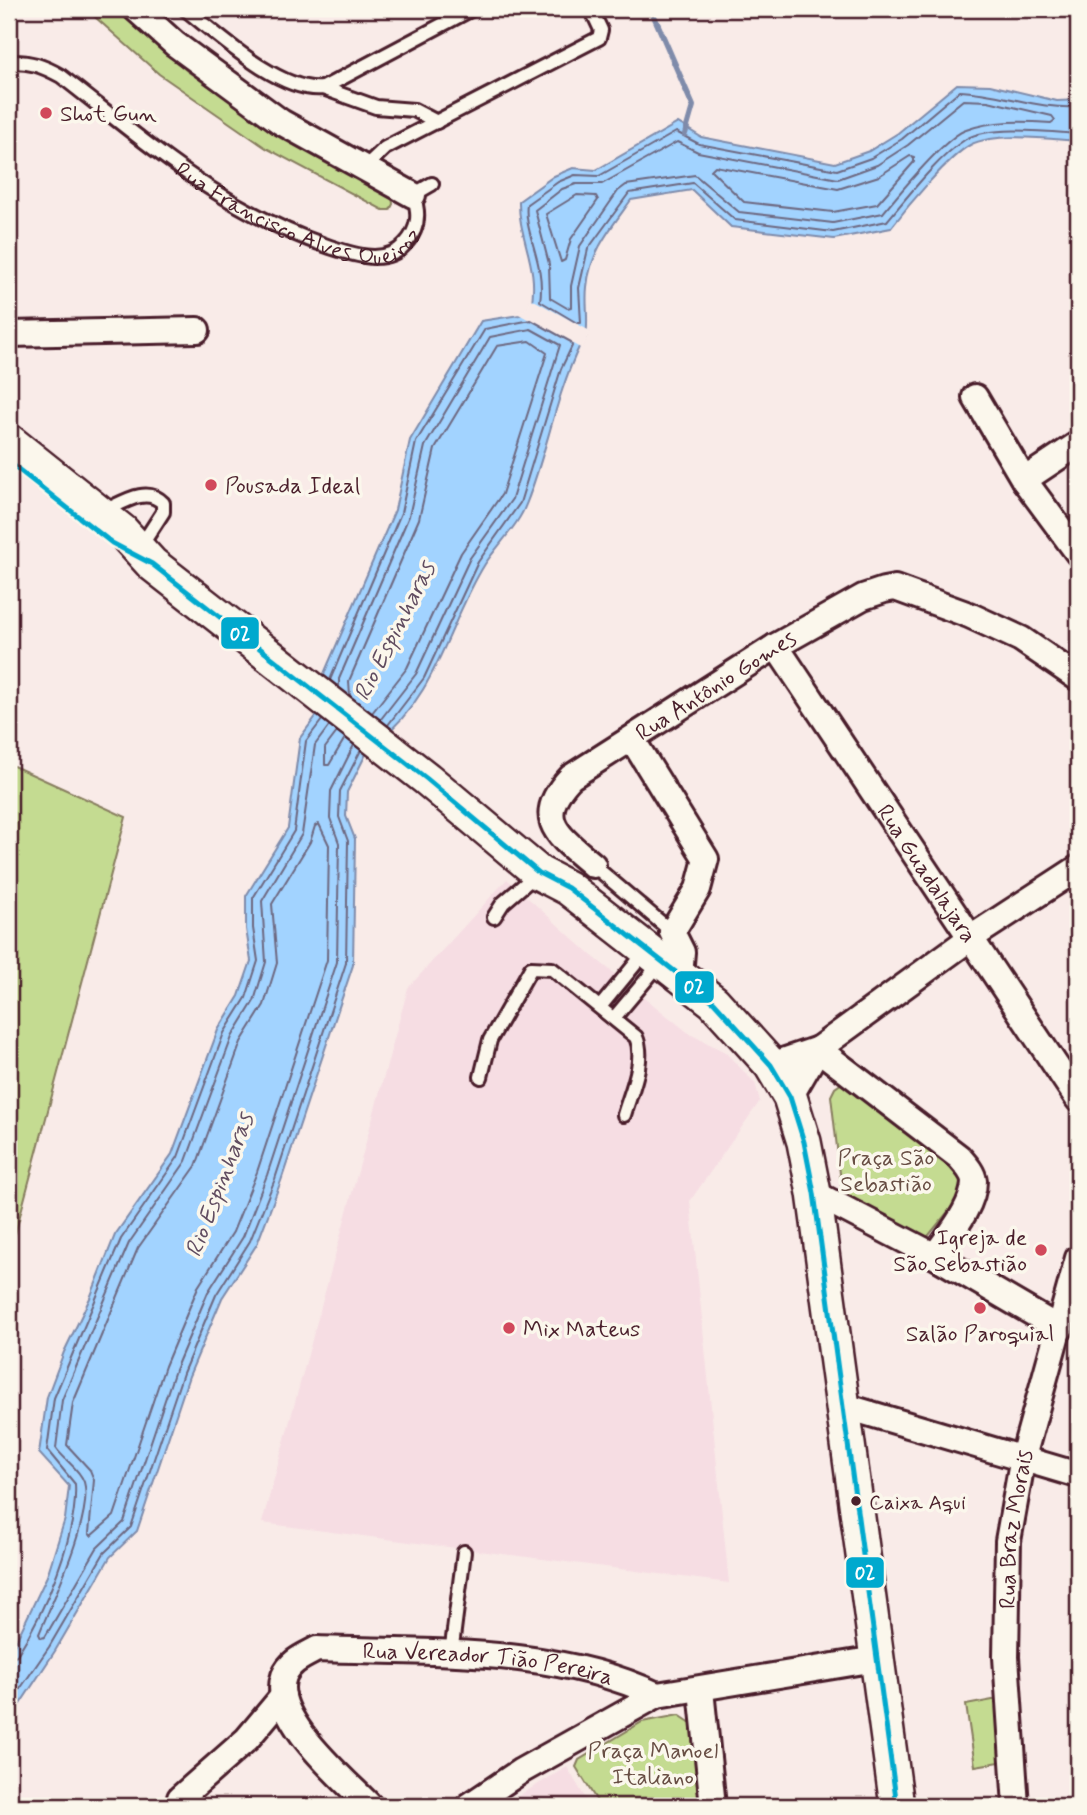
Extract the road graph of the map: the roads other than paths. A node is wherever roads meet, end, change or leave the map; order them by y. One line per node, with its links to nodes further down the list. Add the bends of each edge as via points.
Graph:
1 (136, 9): 8 (street, Rua Francisco Alves Queiroz, via 236,92)
2 (185, 9): 6 (lane, via 290,83 308,90)
3 (472, 9): 6 (lane)
4 (590, 9): 7 (lane, via 601,30 598,38)
5 (9, 62): 9 (lane, Rua Francisco Alves Queiroz, via 43,65 201,185 292,234 342,251 372,257 401,248 418,223)
6 (323, 88): 7 (lane, via 376,107 414,110)
7 (437, 122): 8 (lane, via 386,148)
8 (365, 167): 9 (street, Rua Francisco Alves Queiroz)
9 (422, 189)
10 (198, 330): 11 (street)
11 (9, 334)
12 (975, 397): 16 (street)
13 (9, 442): 17 (main road)
14 (1078, 444): 16 (street)
15 (9, 462): 19 (main road, via 112,543)
16 (1024, 480): 18 (street)
17 (100, 513): 19 (main road); 19 (lane, via 142,496 159,498 163,512)
18 (1078, 553)
19 (145, 556): 23 (main road)
20 (776, 646): 21 (street, Rua Antônio Gomes, via 863,597 895,588 969,614 1021,639); 22 (street, Rua Antônio Gomes); 27 (street, Rua Guadalajara)
21 (1078, 678)
22 (632, 739): 24 (street, Rua Antônio Gomes, via 571,777 553,802 550,818 554,830); 28 (street, via 706,859 698,889)
23 (526, 863): 26 (lane); 28 (main road, via 558,900)
24 (593, 865): 28 (lane)
25 (1078, 868): 27 (street)
26 (494, 917)
27 (969, 939): 31 (street); 35 (street, Rua Guadalajara)
28 (660, 960): 29 (lane); 30 (lane); 32 (main road, via 714,1002)
29 (600, 1007): 30 (lane); 33 (lane, via 552,969 531,968 490,1040)
30 (614, 1018): 36 (lane, via 636,1037 641,1048)
31 (818, 1049): 32 (street); 34 (street); 38 (street, via 970,1169 974,1180 967,1205)
32 (771, 1065): 34 (main road)
33 (481, 1077)
34 (790, 1097): 37 (main road)
35 (1078, 1099)
36 (624, 1115)
37 (814, 1193): 38 (street); 41 (main road)
38 (935, 1256): 40 (street)
39 (1078, 1258): 40 (street, Rua Braz Morais)
40 (1060, 1329): 42 (street, Rua Braz Morais)
41 (844, 1406): 42 (street); 46 (main road)
42 (1023, 1457): 43 (street); 55 (street, Rua Braz Morais, via 1008,1541 1006,1657)
43 (1078, 1475)
44 (464, 1552): 45 (lane)
45 (451, 1654): 48 (street, Rua Vereador Tião Pereira, via 599,1672); 49 (street, Rua Vereador Tião Pereira, via 317,1649 295,1660 284,1676)
46 (876, 1658): 47 (street); 54 (main road)
47 (701, 1690): 48 (street); 53 (street)
48 (657, 1695): 52 (street, via 521,1771)
49 (284, 1696): 50 (street, via 247,1739); 51 (street, via 291,1721)
50 (180, 1798)
51 (370, 1806)
52 (469, 1806)
53 (713, 1806)
54 (897, 1806)
55 (1016, 1806)

